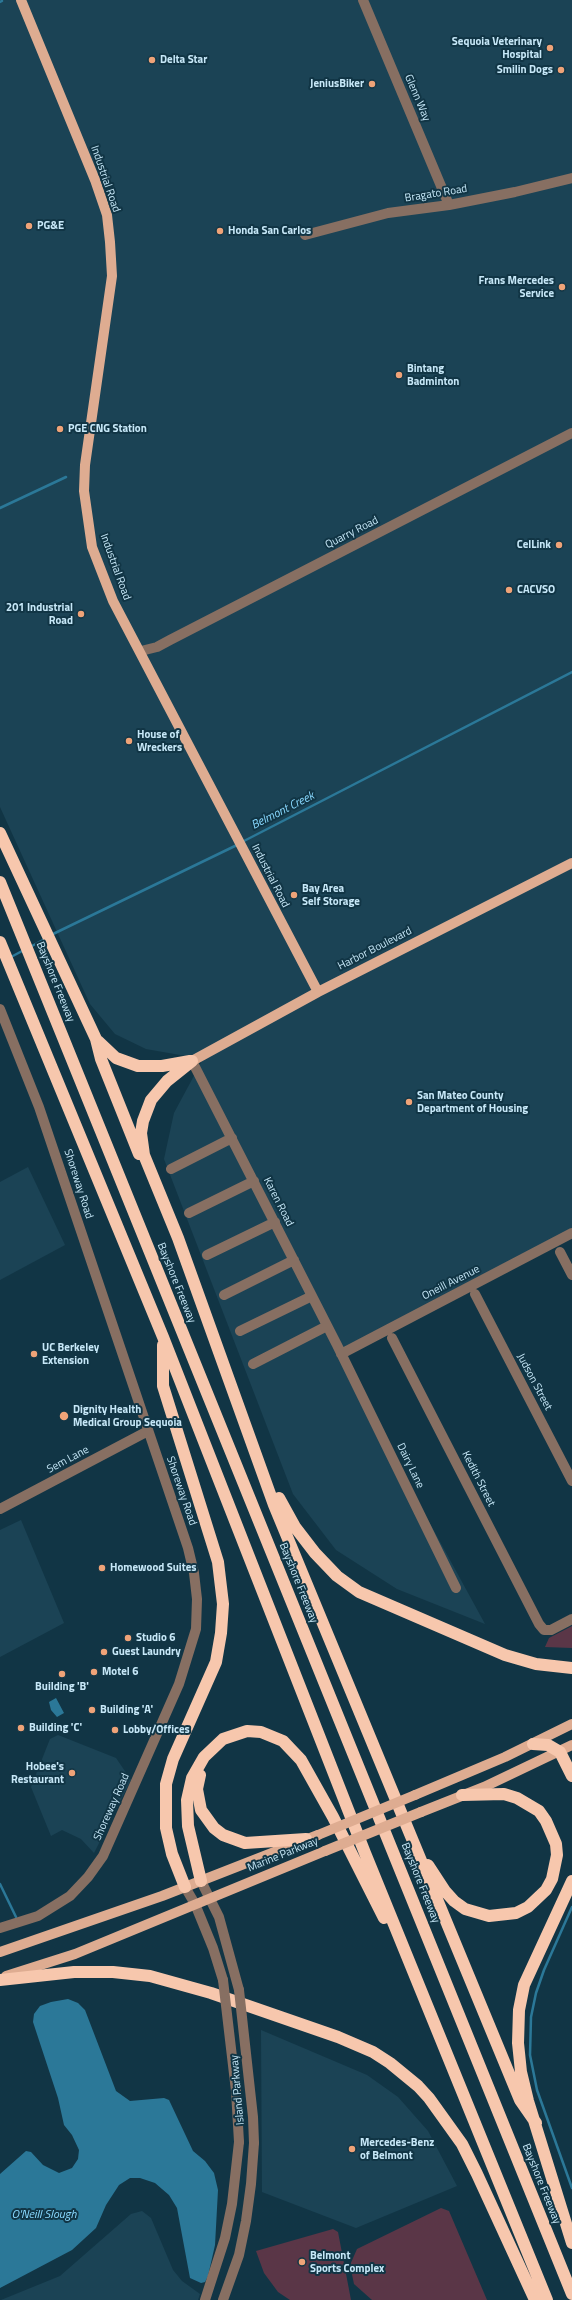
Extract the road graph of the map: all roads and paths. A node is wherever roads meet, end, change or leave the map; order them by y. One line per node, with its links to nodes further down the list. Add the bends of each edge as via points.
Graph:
1 (21, 0): 7 (main road, Industrial Road, via 95,180 106,214 112,276 84,465 84,491 92,547 113,600)
2 (363, 0): 4 (street, Glenn Way)
3 (572, 178): 4 (street, Bragato Road)
4 (449, 205): 5 (street, Bragato Road, via 388,213)
5 (305, 235)
6 (572, 432): 7 (street, Quarry Road, via 158,647)
7 (141, 651): 12 (main road, Industrial Road)
8 (0, 833): 14 (highway)
9 (572, 863): 12 (main road, Harbor Boulevard)
10 (0, 882): 64 (highway, Bayshore Freeway)
11 (0, 942): 32 (highway)
12 (318, 992): 15 (main road, Harbor Boulevard)
13 (0, 1009): 36 (street, Shoreway Road, via 39,1107)
14 (96, 1039): 15 (highway, via 116,1058 138,1066 150,1067); 22 (highway, via 104,1066 154,1191)
15 (192, 1061): 16 (street, Karen Road); 22 (highway, via 167,1081 151,1100 141,1133 144,1155)
16 (232, 1138): 17 (street); 18 (street, Karen Road)
17 (170, 1170)
18 (254, 1181): 19 (street); 20 (street, Karen Road)
19 (189, 1213)
20 (274, 1222): 24 (street); 25 (street, Karen Road)
21 (572, 1233): 34 (street, Oneill Avenue)
22 (178, 1238): 37 (highway)
23 (560, 1252): 26 (street)
24 (207, 1255)
25 (294, 1260): 28 (street); 29 (street, Karen Road)
26 (572, 1275)
27 (474, 1294): 38 (street, Judson Street)
28 (224, 1295)
29 (312, 1296): 30 (street, Karen Road); 31 (street)
30 (327, 1326): 34 (street, Karen Road); 35 (street)
31 (240, 1331)
32 (163, 1337): 54 (highway, via 163,1386 218,1562 223,1604 216,1662 173,1759 166,1784 168,1842); 61 (highway)
33 (392, 1338): 41 (street, Kedith Street, via 539,1624 544,1630 551,1630)
34 (341, 1354): 40 (street, Dairy Lane)
35 (253, 1364)
36 (148, 1432): 39 (street, Sem Lane); 57 (street, Shoreway Road, via 188,1548 194,1573 197,1599 196,1629 188,1657 176,1692 103,1856 70,1896 33,1919)
37 (264, 1472): 42 (highway, via 305,1541 337,1576 359,1592 505,1655 536,1664); 51 (highway, via 274,1505)
38 (572, 1481)
39 (0, 1509)
40 (456, 1588)
41 (572, 1619)
42 (572, 1668)
43 (572, 1724): 44 (main road, Marine Parkway)
44 (532, 1744): 47 (highway, via 548,1745); 50 (main road, Marine Parkway, bridge)
45 (572, 1745): 47 (main road, Marine Parkway)
46 (209, 1751): 50 (highway, via 202,1766 197,1790 201,1810 214,1828 234,1840 245,1843); 52 (highway, via 192,1778 187,1800 190,1839); 61 (highway, via 223,1739 247,1731 273,1735 293,1749 333,1817)
47 (560, 1752): 48 (highway); 49 (main road, Marine Parkway)
48 (572, 1776)
49 (462, 1795): 51 (highway, via 504,1794 517,1798 539,1811 556,1844 557,1855 552,1879 538,1900 516,1913 503,1916 489,1916 465,1909 445,1891); 55 (main road, Marine Parkway, bridge)
50 (312, 1837): 52 (main road, Marine Parkway)
51 (414, 1842): 62 (highway, via 520,2100)
52 (201, 1881): 54 (main road, Marine Parkway); 55 (street, Island Parkway)
53 (572, 1881): 62 (highway, via 566,1899 535,1957 521,1999 518,2028 519,2058 526,2094)
54 (185, 1887): 56 (street, Island Parkway); 58 (main road, Marine Parkway)
55 (210, 1898): 56 (main road, Marine Parkway); 66 (street, Island Parkway, bridge, via 227,1941 240,1990 254,2117 251,2184 246,2221)
56 (195, 1904): 59 (main road, Marine Parkway, via 74,1954); 65 (street, Island Parkway, bridge, via 215,1953 222,1980 236,2091 238,2142 232,2204 217,2268)
57 (0, 1928)
58 (0, 1952)
59 (0, 1977)
60 (0, 1980): 67 (highway, via 74,1972 113,1972 150,1976 211,1993 338,2037 373,2052 422,2090 462,2144)
61 (424, 1999): 68 (highway)
62 (536, 2124): 63 (highway)
63 (572, 2243)
64 (572, 2294)
65 (205, 2300)
66 (223, 2300)
67 (535, 2300)
68 (547, 2300)

